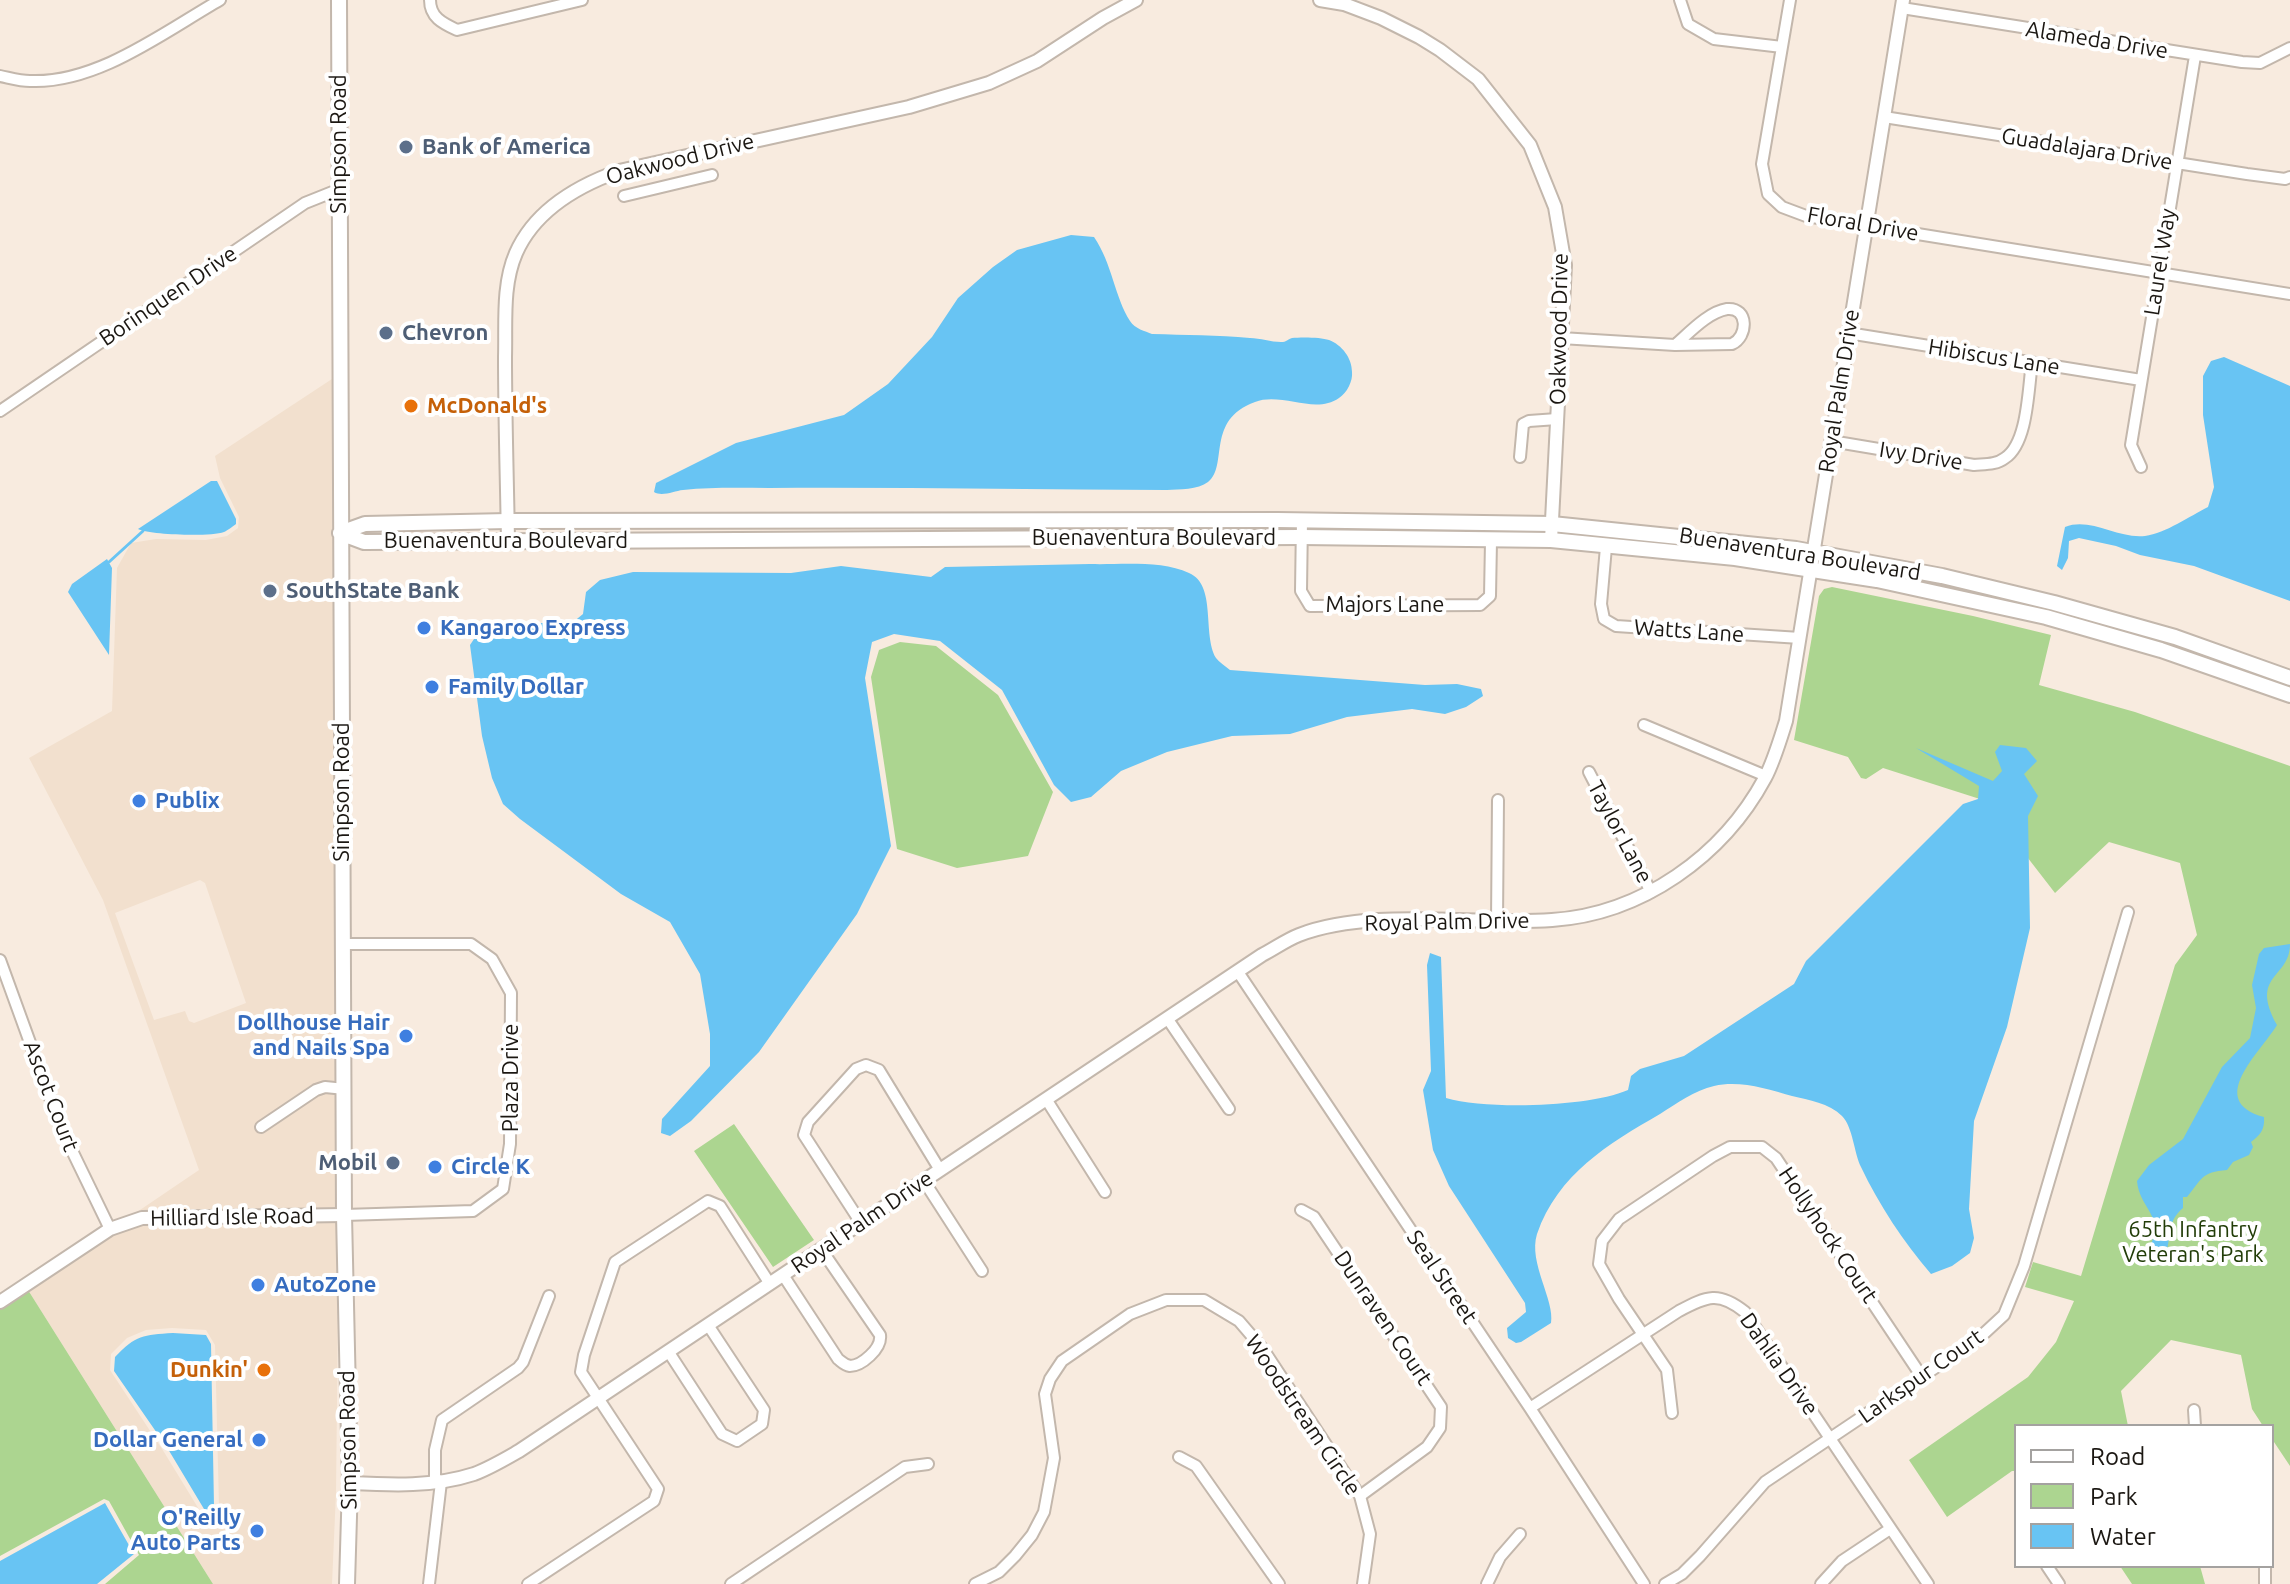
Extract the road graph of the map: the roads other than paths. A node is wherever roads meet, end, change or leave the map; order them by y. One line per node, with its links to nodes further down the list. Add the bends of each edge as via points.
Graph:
1 (220, 0): 14 (street, via 101,68 31,81)
2 (339, 0): 19 (main road, Simpson Road)
3 (430, 0): 4 (street, via 439,22 457,30)
4 (582, 0)
5 (1136, 0): 36 (street, Oakwood Drive, via 1037,61 989,83 909,107 619,171 561,199 527,234 508,283)
6 (1320, 0): 9 (street, Oakwood Drive)
7 (1680, 0): 11 (street, via 1688,24 1714,39)
8 (1790, 0): 11 (street, Floral Drive)
9 (1344, 2): 25 (street, Oakwood Drive, via 1419,37 1478,79 1530,145 1555,207 1565,265)
10 (1902, 4): 13 (street, Alameda Drive); 15 (street, Royal Palm Drive)
11 (1782, 47): 21 (street, Floral Drive, via 1762,164 1768,194 1782,207 1806,216)
12 (2290, 48): 13 (street, Alameda Drive, via 2260,63)
13 (2195, 56): 16 (street, Laurel Way)
14 (0, 76)
15 (1884, 117): 16 (street, Guadalajara Drive); 21 (street, Royal Palm Drive)
16 (2177, 163): 18 (street, Guadalajara Drive); 22 (street, Laurel Way)
17 (712, 175): 20 (street)
18 (2290, 177)
19 (340, 189): 29 (street, Borinquen Drive, via 305,203); 38 (main road, Simpson Road)
20 (624, 196)
21 (1866, 225): 22 (street, Floral Drive); 24 (street, Royal Palm Drive)
22 (2159, 271): 23 (street, Floral Drive); 28 (street, Laurel Way)
23 (2290, 294)
24 (1848, 333): 27 (street, Hibiscus Lane); 31 (street, Royal Palm Drive)
25 (1561, 338): 26 (street); 30 (street, Oakwood Drive)
26 (1675, 345): 26 (street, via 1732,344 1744,334 1744,321 1740,313 1725,310)
27 (2032, 363): 28 (street, Hibiscus Lane); 31 (street, Ivy Drive, via 2022,433 2004,459 1974,465)
28 (2141, 380): 33 (street, Laurel Way, via 2131,445)
29 (0, 411)
30 (1557, 419): 32 (street, via 1523,424); 37 (street, Oakwood Drive)
31 (1831, 441): 45 (street, Royal Palm Drive)
32 (1520, 457)
33 (2141, 467)
34 (1278, 520): 35 (main road, Buenaventura Boulevard); 36 (main road, Buenaventura Boulevard); 40 (street)
35 (1302, 520): 37 (main road, Buenaventura Boulevard); 39 (street, Majors Lane)
36 (508, 521): 38 (main road, Buenaventura Boulevard, via 365,524); 42 (street, Oakwood Drive)
37 (1552, 524): 41 (street, Oakwood Drive); 45 (main road, Buenaventura Boulevard)
38 (340, 533): 42 (main road, Buenaventura Boulevard, via 364,542); 57 (main road, Simpson Road)
39 (1301, 537): 40 (main road, Buenaventura Boulevard); 43 (main road, Buenaventura Boulevard); 43 (street, Majors Lane, via 1301,591 1310,606 1480,605 1490,596)
40 (1278, 538): 42 (main road, Buenaventura Boulevard)
41 (1551, 540): 43 (main road, Buenaventura Boulevard); 44 (main road, Buenaventura Boulevard)
42 (508, 541)
43 (1491, 541)
44 (1606, 547): 46 (main road, Buenaventura Boulevard); 47 (street, Watts Lane, via 1601,604 1604,619 1616,626)
45 (1813, 552): 46 (street, Royal Palm Drive); 48 (main road, Buenaventura Boulevard, via 2054,603 2175,637)
46 (1810, 568): 47 (street, Royal Palm Drive); 49 (main road, Buenaventura Boulevard, via 2046,617)
47 (1800, 638): 52 (street, Royal Palm Drive, via 1786,721)
48 (2290, 678)
49 (2290, 695)
50 (1644, 725): 52 (street)
51 (1589, 772): 54 (street, Taylor Lane)
52 (1766, 776): 54 (street, Royal Palm Drive, via 1712,848)
53 (1498, 800): 56 (street)
54 (1651, 892): 56 (street, Royal Palm Drive, via 1574,918)
55 (2128, 912): 81 (street, Larkspur Court, via 2024,1266 2004,1315)
56 (1497, 922): 59 (street, Royal Palm Drive, via 1383,920 1337,926 1300,935)
57 (343, 944): 61 (main road, Simpson Road); 69 (street, Plaza Drive, via 471,944 492,959 511,993 510,1144 503,1189 473,1211)
58 (0, 960): 71 (street, Ascot Court, via 61,1128)
59 (1238, 972): 60 (street, Royal Palm Drive); 83 (street, Seal Street)
60 (1167, 1018): 62 (street, Royal Palm Drive); 63 (street)
61 (345, 1089): 64 (street, via 316,1090); 69 (main road, Simpson Road)
62 (1046, 1099): 65 (street, Royal Palm Drive); 67 (street)
63 (1229, 1109)
64 (261, 1127)
65 (940, 1170): 66 (street, Royal Palm Drive); 70 (street, via 879,1070 866,1065 856,1069 808,1122 804,1135)
66 (924, 1181): 70 (street, Royal Palm Drive); 73 (street)
67 (1105, 1192)
68 (1301, 1210): 92 (street, Dunraven Court, via 1314,1217 1441,1407 1440,1428 1427,1447)
69 (344, 1215): 71 (street, Hilliard Isle Road, via 174,1216 142,1218); 91 (main road, Simpson Road)
70 (861, 1223): 72 (street, Royal Palm Drive)
71 (110, 1229): 77 (street, Hilliard Isle Road)
72 (821, 1249): 74 (street, Royal Palm Drive); 74 (street, via 880,1335 878,1349 867,1357 851,1366 838,1359)
73 (982, 1271)
74 (783, 1275): 75 (street, Royal Palm Drive)
75 (770, 1284): 78 (street, Royal Palm Drive); 82 (street, via 720,1206 708,1201 615,1262 581,1372)
76 (549, 1296): 90 (street, via 518,1368 442,1420 435,1450 435,1478)
77 (0, 1302)
78 (708, 1325): 80 (street, Royal Palm Drive); 80 (street, via 764,1410 762,1424 737,1441 722,1434)
79 (1644, 1335): 81 (street, Hollyhock Court, via 1599,1264 1602,1241 1619,1219 1713,1156 1730,1147 1762,1147 1784,1169); 83 (street, Dahlia Drive); 85 (street, via 1667,1370); 87 (street, Dahlia Drive, via 1703,1298 1735,1304)
80 (668, 1351): 82 (street, Royal Palm Drive)
81 (1922, 1377): 87 (street, Larkspur Court)
82 (599, 1399): 90 (street, Royal Palm Drive, via 519,1451 476,1473); 98 (street, via 658,1489 654,1501)
83 (1530, 1408): 103 (street, Seal Street)
84 (2194, 1410): 86 (street)
85 (1672, 1413)
86 (2195, 1424)
87 (1829, 1438): 93 (street, Dahlia Drive); 104 (street, Larkspur Court, via 1765,1482 1700,1556)
88 (1179, 1457): 100 (street, via 1196,1466)
89 (928, 1464): 99 (street, via 905,1467)
90 (441, 1482): 91 (street, Royal Palm Drive); 97 (street)
91 (350, 1483): 96 (main road, Simpson Road)
92 (1360, 1496): 95 (street, Woodstream Circle, via 1239,1321 1204,1300 1166,1300 1130,1314 1062,1361 1050,1379 1045,1394 1054,1458 1044,1512 1015,1556); 101 (street, Woodstream Circle, via 1370,1534)
93 (1890, 1529): 105 (street, via 1842,1561); 106 (street, Dahlia Drive)
94 (1520, 1534): 102 (street, via 1500,1557)
95 (979, 1583)
96 (347, 1584)
97 (429, 1584)
98 (528, 1584)
99 (731, 1584)
100 (1279, 1584)
101 (1363, 1584)
102 (1487, 1584)
103 (1644, 1584)
104 (1665, 1584)
105 (1821, 1584)
106 (1928, 1584)

